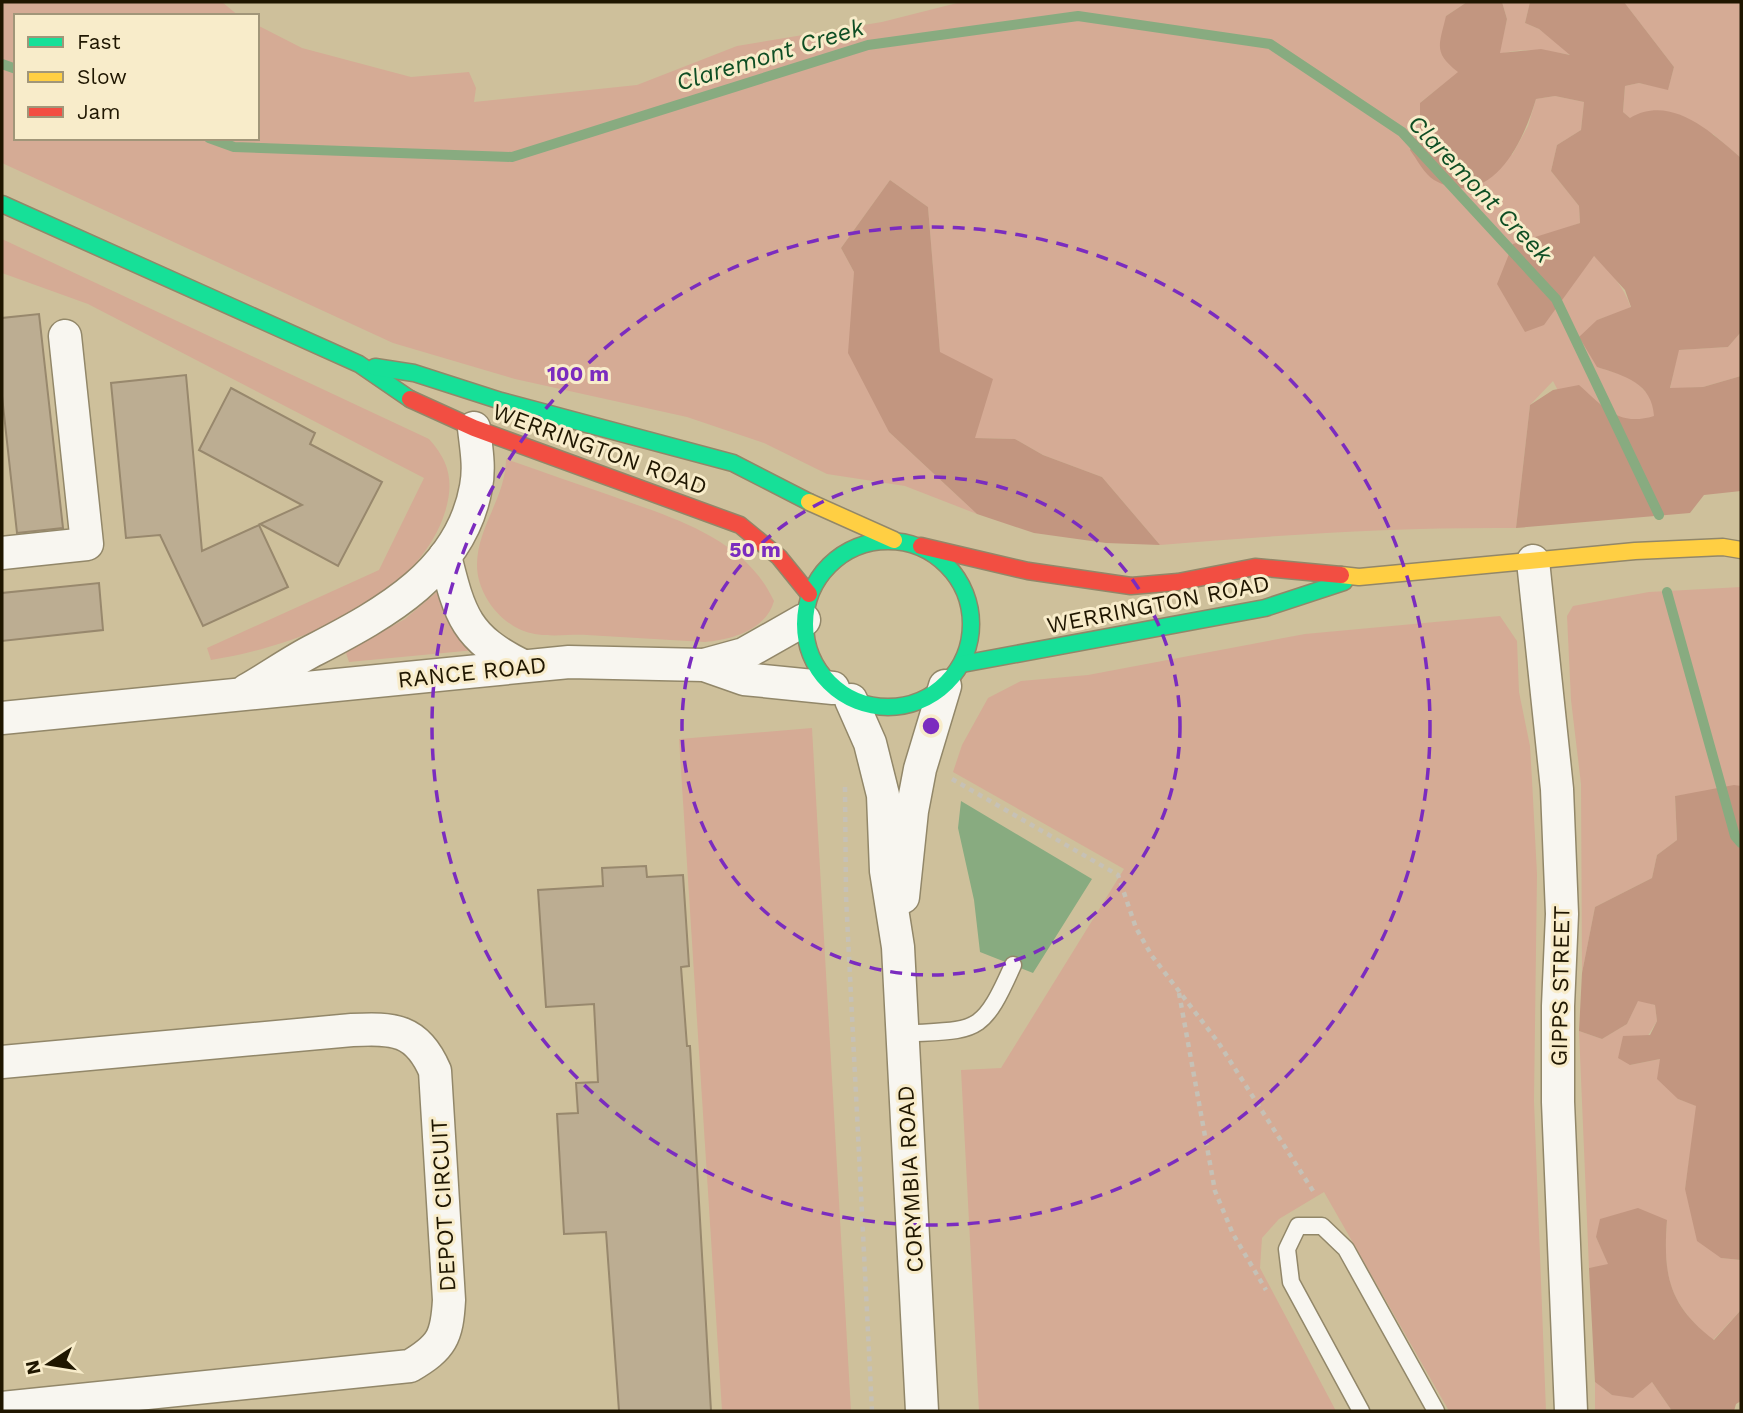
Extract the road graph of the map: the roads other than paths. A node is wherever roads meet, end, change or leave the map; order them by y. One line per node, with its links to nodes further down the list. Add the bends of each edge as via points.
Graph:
1 (2, 204): 3 (main road, WERRINGTON ROAD)
2 (65, 336): 10 (street, via 87,544)
3 (359, 365): 4 (main road, WERRINGTON ROAD, via 415,402); 5 (main road, WERRINGTON ROAD, via 414,373 733,463)
4 (474, 428): 11 (street, RANCE ROAD, via 476,486 466,519); 14 (main road, WERRINGTON ROAD, via 740,524 779,557)
5 (894, 540): 7 (main road); 14 (main road, via 867,542 841,553 822,571)
6 (1741, 541): 8 (main road, WERRINGTON ROAD)
7 (921, 546): 13 (main road, WERRINGTON ROAD, via 1028,571 1131,586 1255,567); 17 (main road, via 944,561 961,583 970,609 970,637)
8 (1723, 547): 9 (main road, WERRINGTON ROAD); 12 (main road, WERRINGTON ROAD)
9 (1741, 550)
10 (2, 553)
11 (445, 556): 16 (street, via 455,596 470,627 491,650); 19 (street, RANCE ROAD, via 411,593 375,619)
12 (1533, 561): 13 (main road, WERRINGTON ROAD); 29 (street, GIPPS STREET, via 1557,789 1562,914 1558,1102)
13 (1359, 577): 17 (main road, WERRINGTON ROAD, via 1265,608)
14 (807, 607): 15 (street, RANCE ROAD, via 744,654); 18 (main road, via 807,647 818,671)
15 (704, 665): 16 (street, RANCE ROAD, via 619,661); 18 (street, RANCE ROAD, via 744,679)
16 (523, 666): 19 (street, RANCE ROAD)
17 (954, 675): 18 (main road, via 922,701 895,708 873,707); 21 (street, CORYMBIA ROAD, via 920,769)
18 (842, 694): 21 (street, CORYMBIA ROAD, via 870,743 883,794 886,871)
19 (239, 695): 20 (street, RANCE ROAD)
20 (2, 718)
21 (898, 947): 23 (street, CORYMBIA ROAD)
22 (1013, 965): 23 (lane, via 995,1006 973,1027)
23 (902, 1034): 26 (street, CORYMBIA ROAD)
24 (2, 1062): 25 (street, DEPOT CIRCUIT, via 352,1030 383,1028 408,1035 426,1051 435,1071 449,1300 448,1329 433,1352 410,1366)
25 (2, 1408)
26 (922, 1411)
27 (1361, 1411): 28 (lane, via 1291,1282 1287,1249 1298,1226 1322,1226 1346,1249)
28 (1436, 1411)
29 (1572, 1411)

